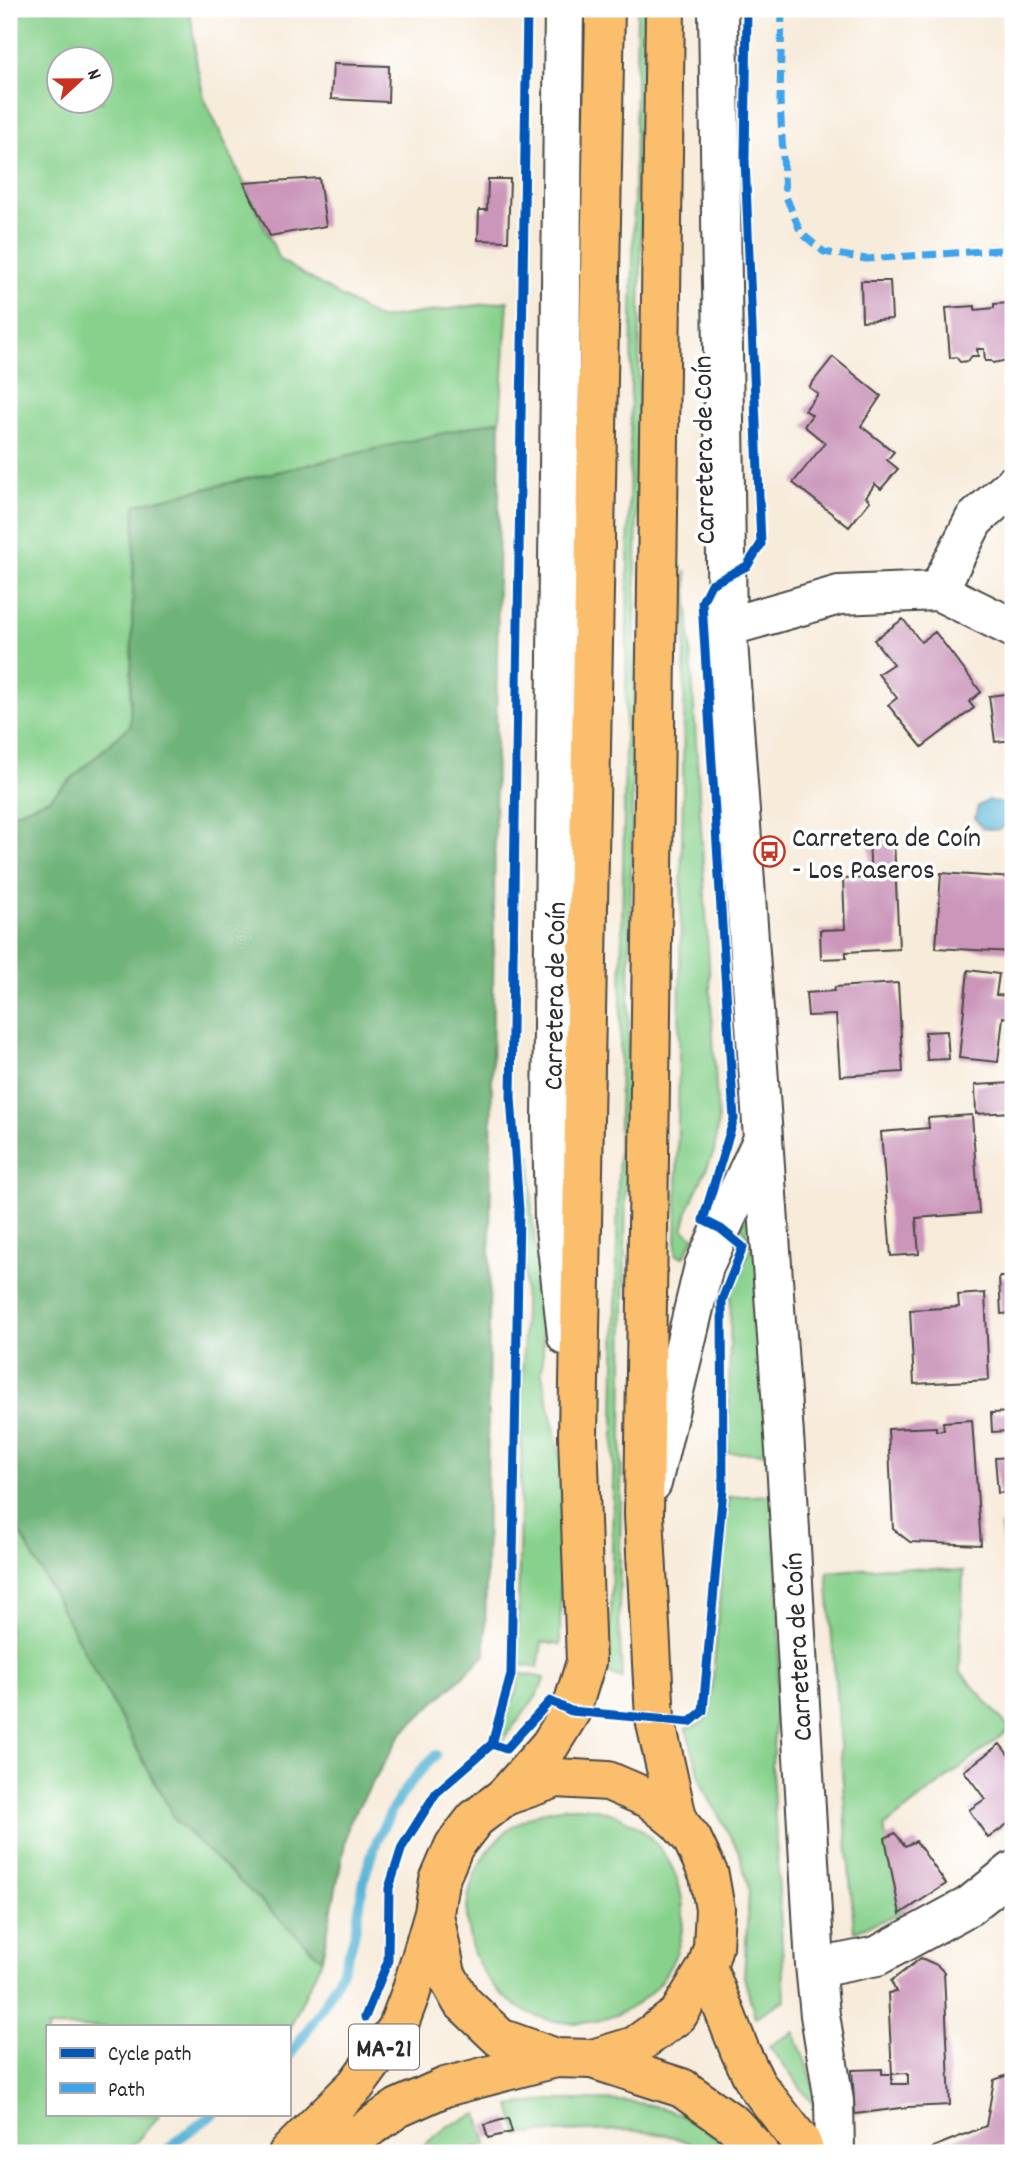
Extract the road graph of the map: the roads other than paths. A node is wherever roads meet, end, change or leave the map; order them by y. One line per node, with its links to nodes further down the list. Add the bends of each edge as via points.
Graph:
1 (564, 9): 10 (street, Carretera de Coín, via 552,1120 554,1220)
2 (605, 9): 10 (main road)
3 (665, 9): 11 (main road)
4 (718, 9): 7 (street, Carretera de Coín)
5 (1013, 485): 6 (street, via 974,520)
6 (938, 591): 7 (street, via 839,595); 8 (street)
7 (727, 627): 9 (street, Carretera de Coín)
8 (1013, 628)
9 (762, 1141): 11 (street, Carretera de Coín, via 704,1266); 16 (street, Carretera de Coín)
10 (578, 1436): 12 (main road, via 586,1662 571,1711 550,1745)
11 (644, 1515): 13 (main road, via 654,1719)
12 (505, 1796): 13 (main road, via 556,1778 608,1781 650,1799); 15 (main road, via 475,1819 454,1846 439,1881)
13 (678, 1822): 17 (main road, via 692,1839 709,1875 715,1909)
14 (1013, 1871): 16 (street, via 969,1906 877,1956)
15 (434, 1913): 18 (main road, via 446,1974 461,2001 500,2038); 19 (main road, MA-21, via 397,2029 356,2085)
16 (815, 1965): 23 (street, Carretera de Coín, via 834,2101)
17 (708, 1967): 18 (main road, via 678,2015 635,2046); 22 (main road, via 756,2084)
18 (574, 2058): 20 (main road, MA-21, via 444,2087 398,2108); 21 (main road, via 682,2088 733,2124)
19 (288, 2153)
20 (332, 2153)
21 (760, 2153)
22 (805, 2153)
23 (835, 2153)

